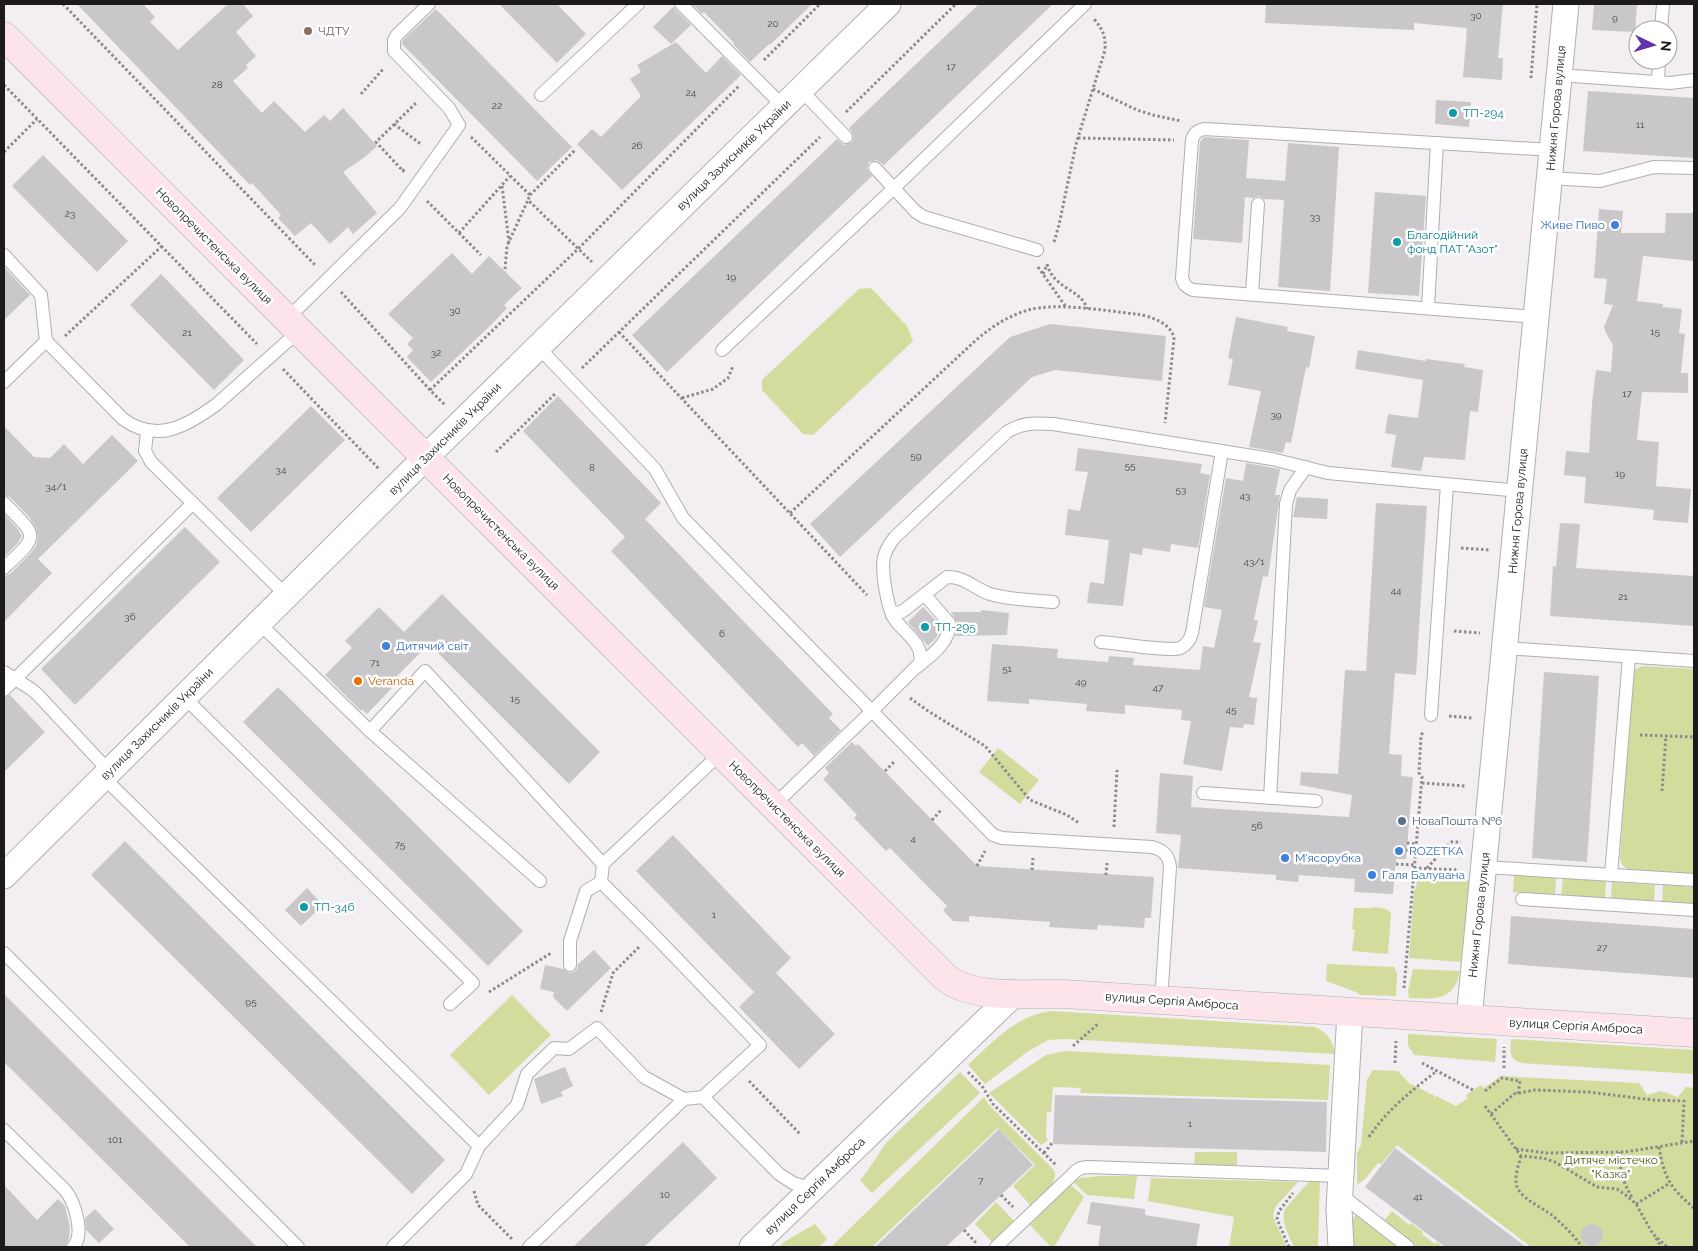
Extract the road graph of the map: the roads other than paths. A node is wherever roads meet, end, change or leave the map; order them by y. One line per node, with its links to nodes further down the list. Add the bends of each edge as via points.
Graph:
1 (429, 4): 30 (lane, via 394,40 393,46 397,55 449,108 458,125 400,208 328,278)
2 (638, 4): 15 (lane)
3 (681, 4): 16 (lane)
4 (888, 4): 14 (street, вулиця Захисників України)
5 (1566, 4): 11 (street, Нижня Горова вулиця)
6 (1663, 4): 8 (lane)
7 (1084, 6): 23 (lane)
8 (1662, 20)
9 (4, 36): 30 (street, Новопречистенська вулиця)
10 (1659, 70): 13 (lane)
11 (1560, 75): 13 (lane); 19 (street, Нижня Горова вулиця)
12 (1694, 80): 13 (lane)
13 (1658, 82)
14 (800, 89): 16 (street, вулиця Захисників України); 17 (lane)
15 (541, 95)
16 (783, 106): 32 (street, вулиця Захисників України)
17 (846, 138)
18 (1437, 143): 19 (lane); 27 (lane, via 1198,130 1193,137 1182,278 1187,288 1193,290); 28 (lane)
19 (1552, 150): 22 (street, Нижня Горова вулиця)
20 (874, 168): 23 (lane)
21 (1694, 168): 22 (lane, via 1654,167 1600,181)
22 (1550, 178): 29 (street, Нижня Горова вулиця)
23 (894, 188): 25 (lane, via 924,217); 33 (lane)
24 (1258, 204): 27 (lane)
25 (1037, 250)
26 (4, 255): 31 (lane, via 41,295)
27 (1252, 294): 28 (lane)
28 (1428, 308): 29 (lane)
29 (1536, 317): 40 (street, Нижня Горова вулиця)
30 (293, 325): 35 (lane, via 270,356 204,414 173,429); 37 (street, Новопречистенська вулиця)
31 (49, 345): 34 (lane); 35 (lane, via 123,419)
32 (538, 347): 37 (street, вулиця Захисників України); 58 (lane, via 655,469 683,518)
33 (722, 350)
34 (4, 382)
35 (147, 432): 42 (lane, via 147,457)
36 (1222, 451): 38 (lane); 47 (lane, via 1053,424 1028,423 1012,429 891,543 884,563); 50 (lane, via 1190,640 1172,649)
37 (426, 456): 45 (street, вулиця Захисників України); 61 (street, Новопречистенська вулиця)
38 (1306, 467): 39 (lane, via 1328,473); 64 (lane, via 1290,490 1286,504)
39 (1447, 485): 40 (lane); 59 (lane)
40 (1520, 492): 49 (street, Нижня Горова вулиця)
41 (4, 503): 43 (lane, via 28,527 31,540)
42 (193, 503): 45 (lane); 55 (lane)
43 (4, 568)
44 (925, 595): 46 (lane, via 947,577 953,576 993,595); 47 (lane, via 903,612); 53 (lane, via 949,623 950,629 944,642)
45 (286, 596): 48 (street, вулиця Захисників України)
46 (1053, 602)
47 (892, 615): 53 (lane, via 920,649 920,663)
48 (258, 623): 57 (street, вулиця Захисників України); 60 (lane)
49 (1505, 641): 51 (lane); 67 (street, Нижня Горова вулиця)
50 (1101, 642)
51 (1629, 657): 52 (lane); 69 (lane)
52 (1694, 662)
53 (915, 669): 58 (lane)
54 (4, 672): 55 (lane)
55 (16, 679): 56 (lane); 62 (lane, via 38,695)
56 (4, 690)
57 (184, 697): 62 (street, вулиця Захисників України); 80 (lane, via 473,983)
58 (872, 711): 66 (lane); 79 (lane, via 993,835 1152,847 1165,853 1169,860)
59 (1431, 715)
60 (370, 731): 68 (lane, via 425,670); 71 (lane)
61 (721, 753): 66 (street, Новопречистенська вулиця); 68 (lane)
62 (106, 774): 70 (street, вулиця Захисників України); 87 (lane)
63 (1204, 793): 64 (lane)
64 (1270, 798): 65 (lane)
65 (1316, 801)
66 (772, 806): 78 (street, Новопречистенська вулиця, via 946,978 972,990)
67 (1484, 861): 69 (lane); 82 (street, Нижня Горова вулиця)
68 (603, 864): 73 (lane)
69 (1612, 875): 72 (lane)
70 (4, 876)
71 (540, 880)
72 (1694, 880)
73 (601, 882): 77 (lane, via 586,891 570,941); 84 (lane, via 760,1045)
74 (1522, 899): 75 (lane)
75 (1694, 910)
76 (4, 953): 91 (lane)
77 (570, 965)
78 (1015, 993): 79 (street, вулиця Сергія Амброса); 89 (street, вулиця Сергія Амброса)
79 (1161, 1001): 81 (street, вулиця Сергія Амброса)
80 (450, 1004)
81 (1350, 1012): 82 (street, вулиця Сергія Амброса); 88 (street)
82 (1469, 1019): 83 (street, вулиця Сергія Амброса)
83 (1694, 1033)
84 (704, 1097): 85 (lane); 89 (lane, via 779,1174 793,1183)
85 (684, 1099): 87 (lane, via 644,1077 597,1028 569,1049 554,1048 527,1074 517,1105); 93 (lane)
86 (4, 1130): 90 (lane, via 70,1198 79,1235)
87 (479, 1146): 92 (lane, via 466,1174)
88 (1340, 1185): 95 (lane, via 1306,1175 1081,1168); 96 (street); 97 (lane)
89 (812, 1188): 94 (street, вулиця Сергія Амброса)
90 (74, 1247)
91 (298, 1247)
92 (393, 1247)
93 (529, 1247)
94 (752, 1247)
95 (996, 1247)
96 (1341, 1247)
97 (1408, 1247)

